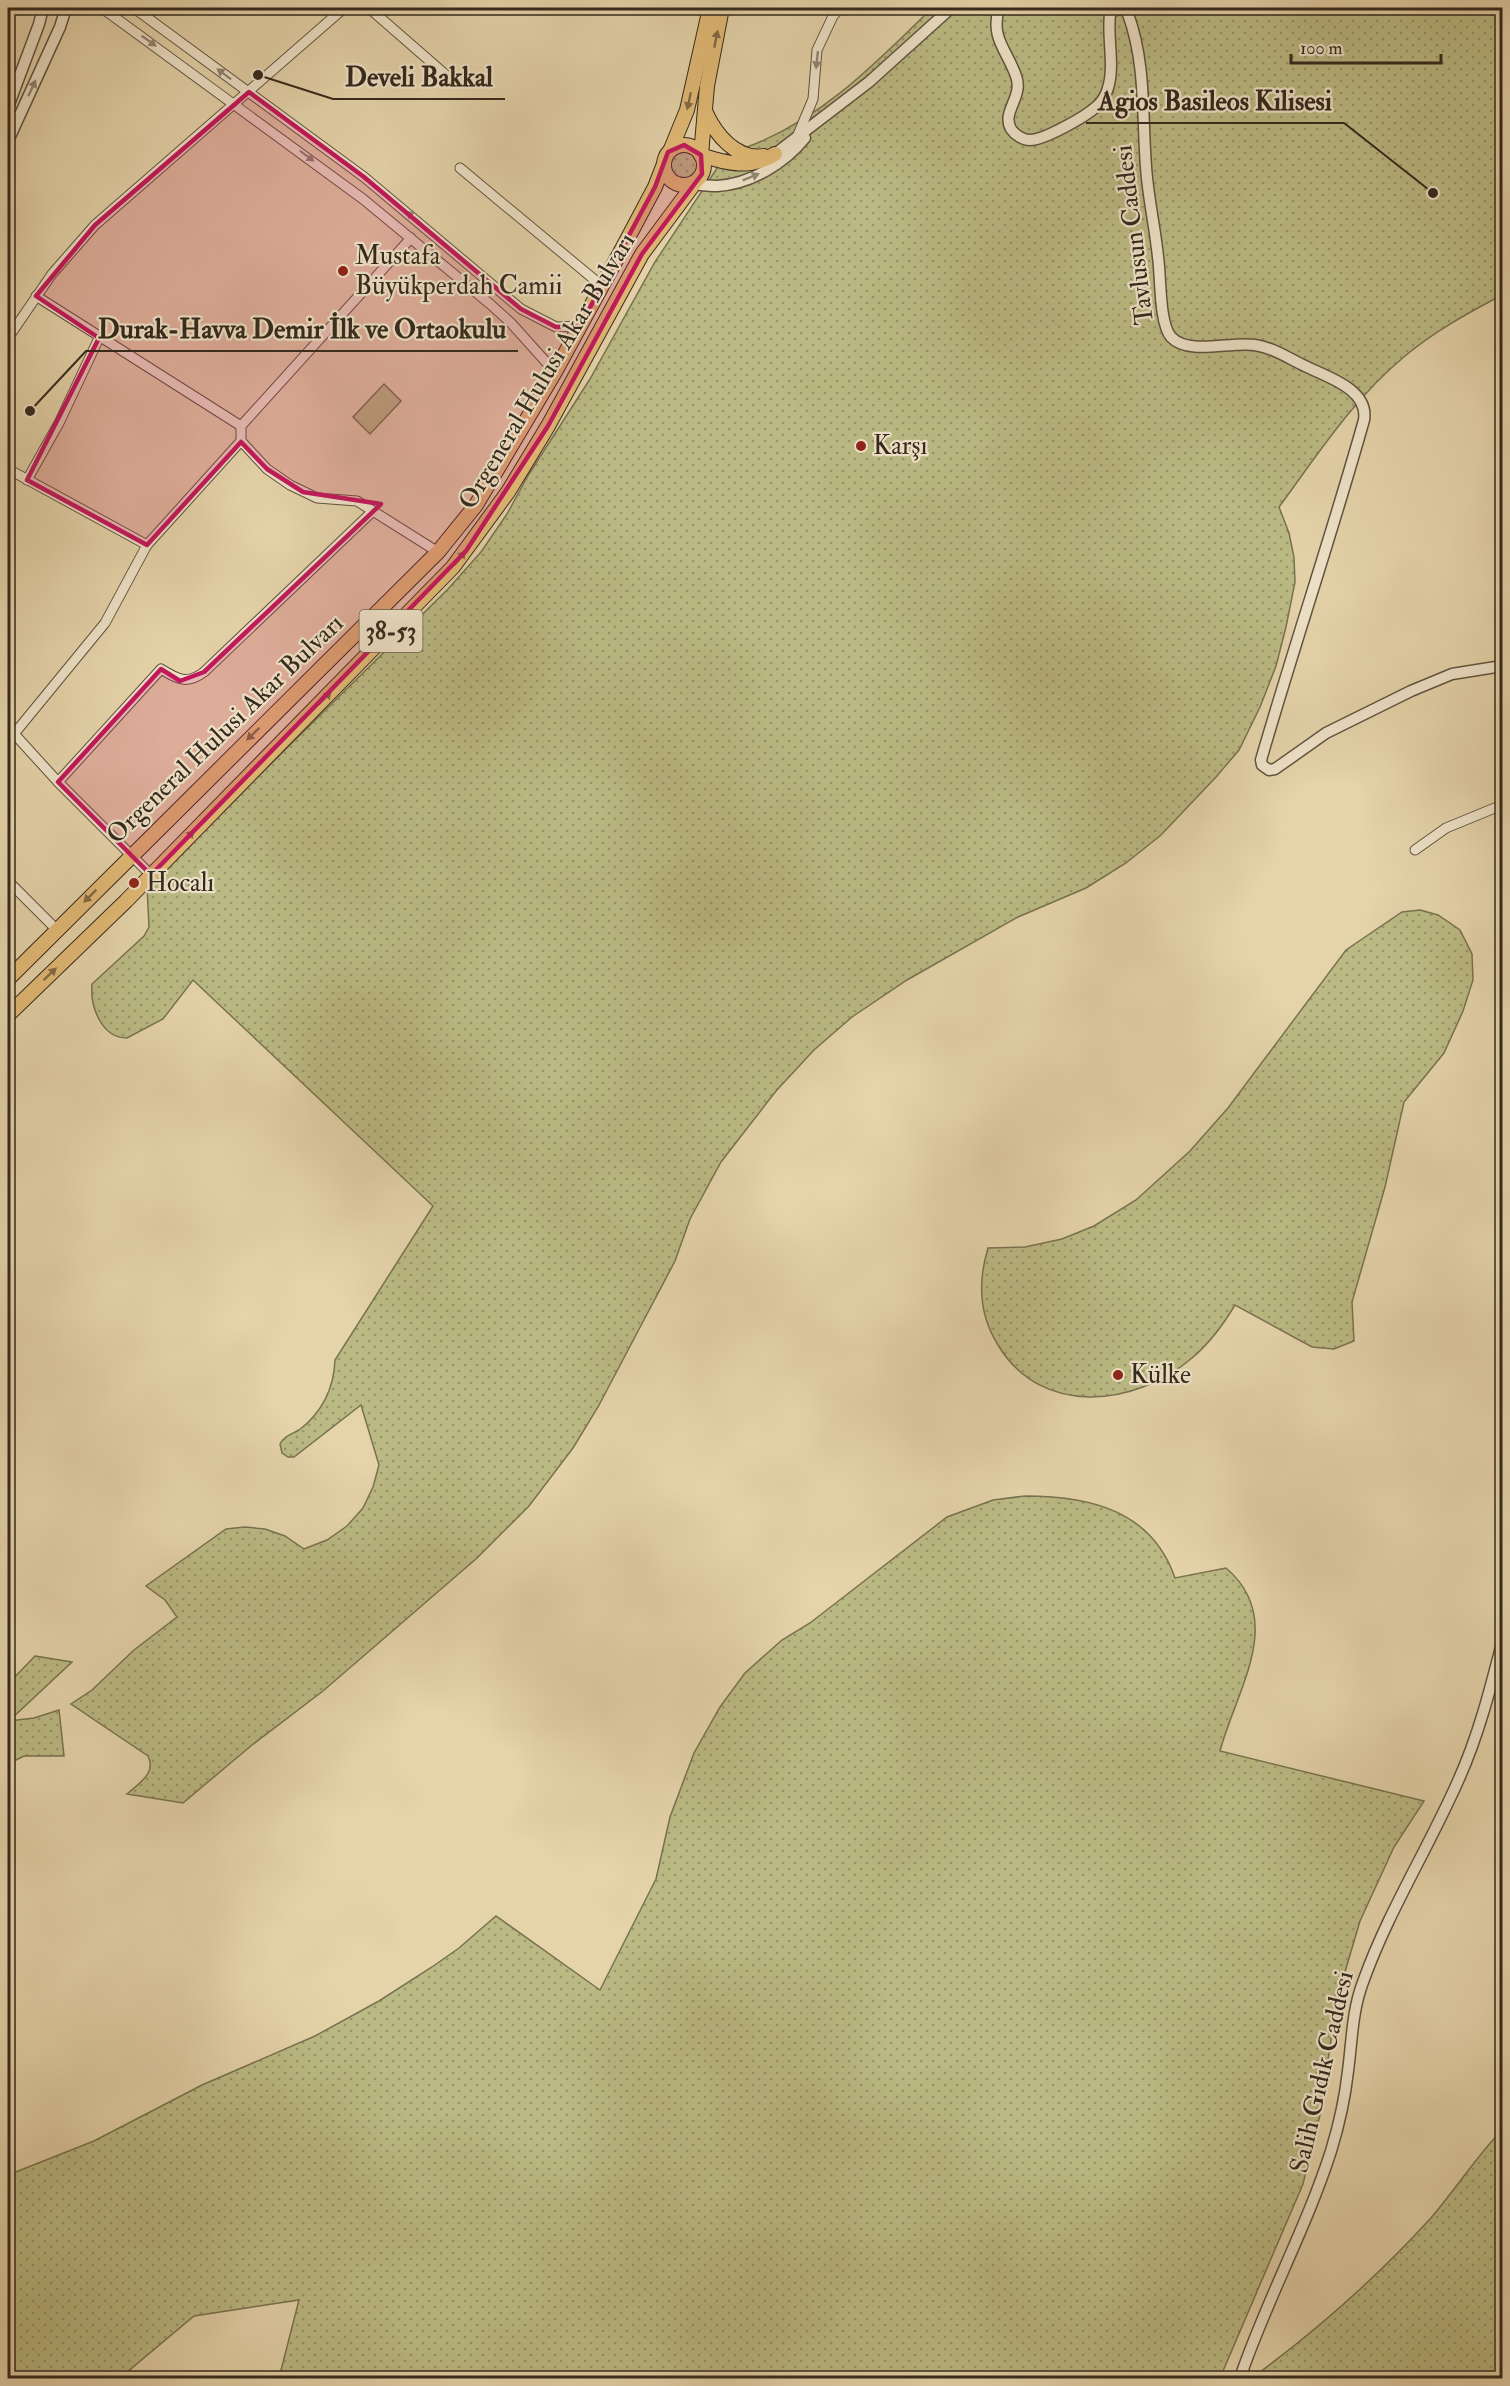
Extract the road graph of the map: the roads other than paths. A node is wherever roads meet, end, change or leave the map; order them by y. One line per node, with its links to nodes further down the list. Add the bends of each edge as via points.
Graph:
1 (43, 8): 15 (street)
2 (66, 8): 19 (street, one-way to 2)
3 (102, 8): 14 (street, one-way to 14)
4 (134, 8): 13 (street, one-way to 4)
5 (344, 8): 13 (street)
6 (369, 8): 12 (street)
7 (710, 8): 20 (main road, one-way to 20, via 687,110)
8 (722, 8): 16 (main road, one-way to 8)
9 (840, 8): 18 (street, one-way to 18, via 817,50 813,99)
10 (951, 8): 17 (street)
11 (999, 8): 40 (street, Tavlusun Caddesi, via 998,40 1018,87 1009,124 1017,135 1032,141 1100,103 1110,81 1110,14 1117,8 1128,14 1141,74 1147,186 1165,324 1172,338 1191,346 1240,344 1273,349 1344,384 1364,407 1352,463 1262,765 1275,769 1326,733 1431,682 1452,674)
12 (447, 76)
13 (249, 92): 14 (street); 29 (street, one-way to 13, via 556,327 521,309 364,177)
14 (235, 104): 26 (street, one-way to 26); 28 (street, via 95,225)
15 (8, 107)
16 (704, 107): 21 (main road, via 714,129 731,146 751,156); 22 (main road)
17 (816, 124): 18 (street); 25 (street, one-way to 17, via 717,186 743,181 770,169 791,153)
18 (795, 140): 21 (street)
19 (8, 141)
20 (671, 149): 22 (main road, via 691,146); 23 (main road)
21 (775, 154): 22 (main road, via 744,164)
22 (701, 155): 25 (main road, via 704,169)
23 (664, 164): 25 (main road, via 670,180 681,185); 27 (main road, Orgeneral Hulusi Akar Bulvarı)
24 (460, 168): 27 (street)
25 (694, 184): 46 (main road, Orgeneral Hulusi Akar Bulvarı / 38-53, one-way to 25, via 466,551 537,445 642,254)
26 (411, 238): 32 (street, via 511,323); 33 (street)
27 (602, 286): 29 (main road, Orgeneral Hulusi Akar Bulvarı)
28 (36, 296): 30 (street); 31 (street)
29 (580, 327): 32 (main road, Orgeneral Hulusi Akar Bulvarı)
30 (8, 338)
31 (99, 338): 33 (street); 36 (street)
32 (555, 372): 39 (main road, Orgeneral Hulusi Akar Bulvarı, via 476,505)
33 (241, 426): 34 (street)
34 (241, 441): 37 (street, via 267,469 296,489 316,498 357,501); 38 (street)
35 (8, 469): 36 (street)
36 (27, 480): 38 (street)
37 (373, 511): 39 (street); 42 (street, via 204,672 180,681 161,669)
38 (147, 546): 41 (street, via 105,623)
39 (438, 552): 45 (main road, Orgeneral Hulusi Akar Bulvarı, one-way to 45)
40 (1503, 666)
41 (11, 730): 42 (street)
42 (58, 782): 45 (street)
43 (1503, 805): 44 (street, via 1446,828)
44 (1415, 850)
45 (131, 855): 46 (street); 48 (main road, Orgeneral Hulusi Akar Bulvarı, one-way to 48)
46 (151, 875): 50 (main road, Orgeneral Hulusi Akar Bulvarı / 38-53, one-way to 46)
47 (8, 881): 48 (street)
48 (57, 930): 49 (main road, Orgeneral Hulusi Akar Bulvarı)
49 (8, 979)
50 (8, 1015)
51 (1503, 1643): 52 (street, Salih Gıdık Caddesi, via 1463,1771 1397,1903 1362,1984 1352,2027 1344,2099 1330,2152)
52 (1240, 2379)

